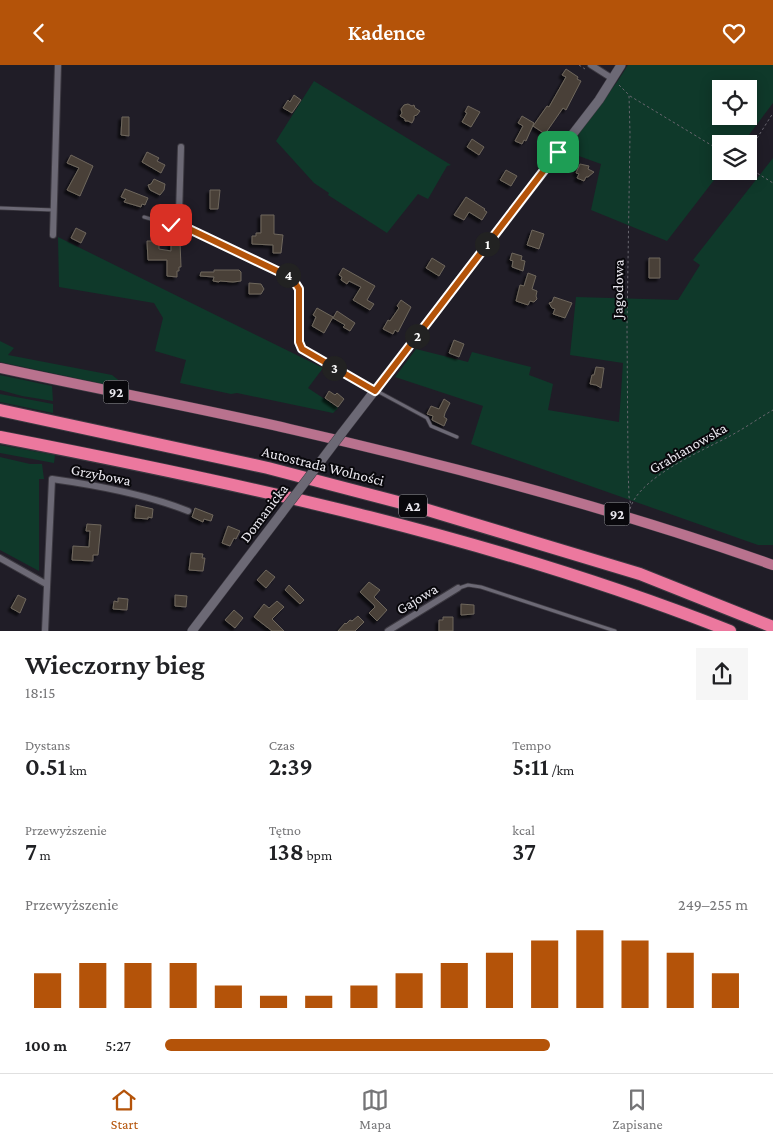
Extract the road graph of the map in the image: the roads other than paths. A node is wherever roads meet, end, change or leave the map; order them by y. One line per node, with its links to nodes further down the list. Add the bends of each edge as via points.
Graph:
1 (58, 65): 7 (street)
2 (591, 65): 4 (street)
3 (621, 65): 4 (street, Domanicka)
4 (614, 79): 12 (street, Domanicka)
5 (181, 147): 9 (street, via 179,214)
6 (0, 208): 7 (lane)
7 (54, 210): 10 (street)
8 (144, 217): 9 (lane, via 171,225)
9 (183, 224): 12 (street, via 292,278 299,289 299,342 302,349)
10 (53, 235)
11 (0, 367): 18 (main road, 92, via 300,431 418,460 628,517)
12 (375, 391): 15 (lane, via 427,419 431,427); 23 (street, Domanicka, bridge)
13 (0, 410): 21 (highway, Autostrada Wolności / A2, via 268,468 421,508 640,574)
14 (0, 437): 26 (highway, A2, via 181,473 402,525 546,565 635,594)
15 (457, 437)
16 (188, 511): 19 (street, Grzybowa, via 162,500 52,479)
17 (0, 559): 19 (street)
18 (773, 565)
19 (46, 584): 22 (street, Grzybowa)
20 (458, 588): 24 (street, Gajowa); 25 (lane, via 468,585 481,587)
21 (773, 627)
22 (45, 631)
23 (192, 631)
24 (388, 631)
25 (615, 631)
26 (730, 631)

